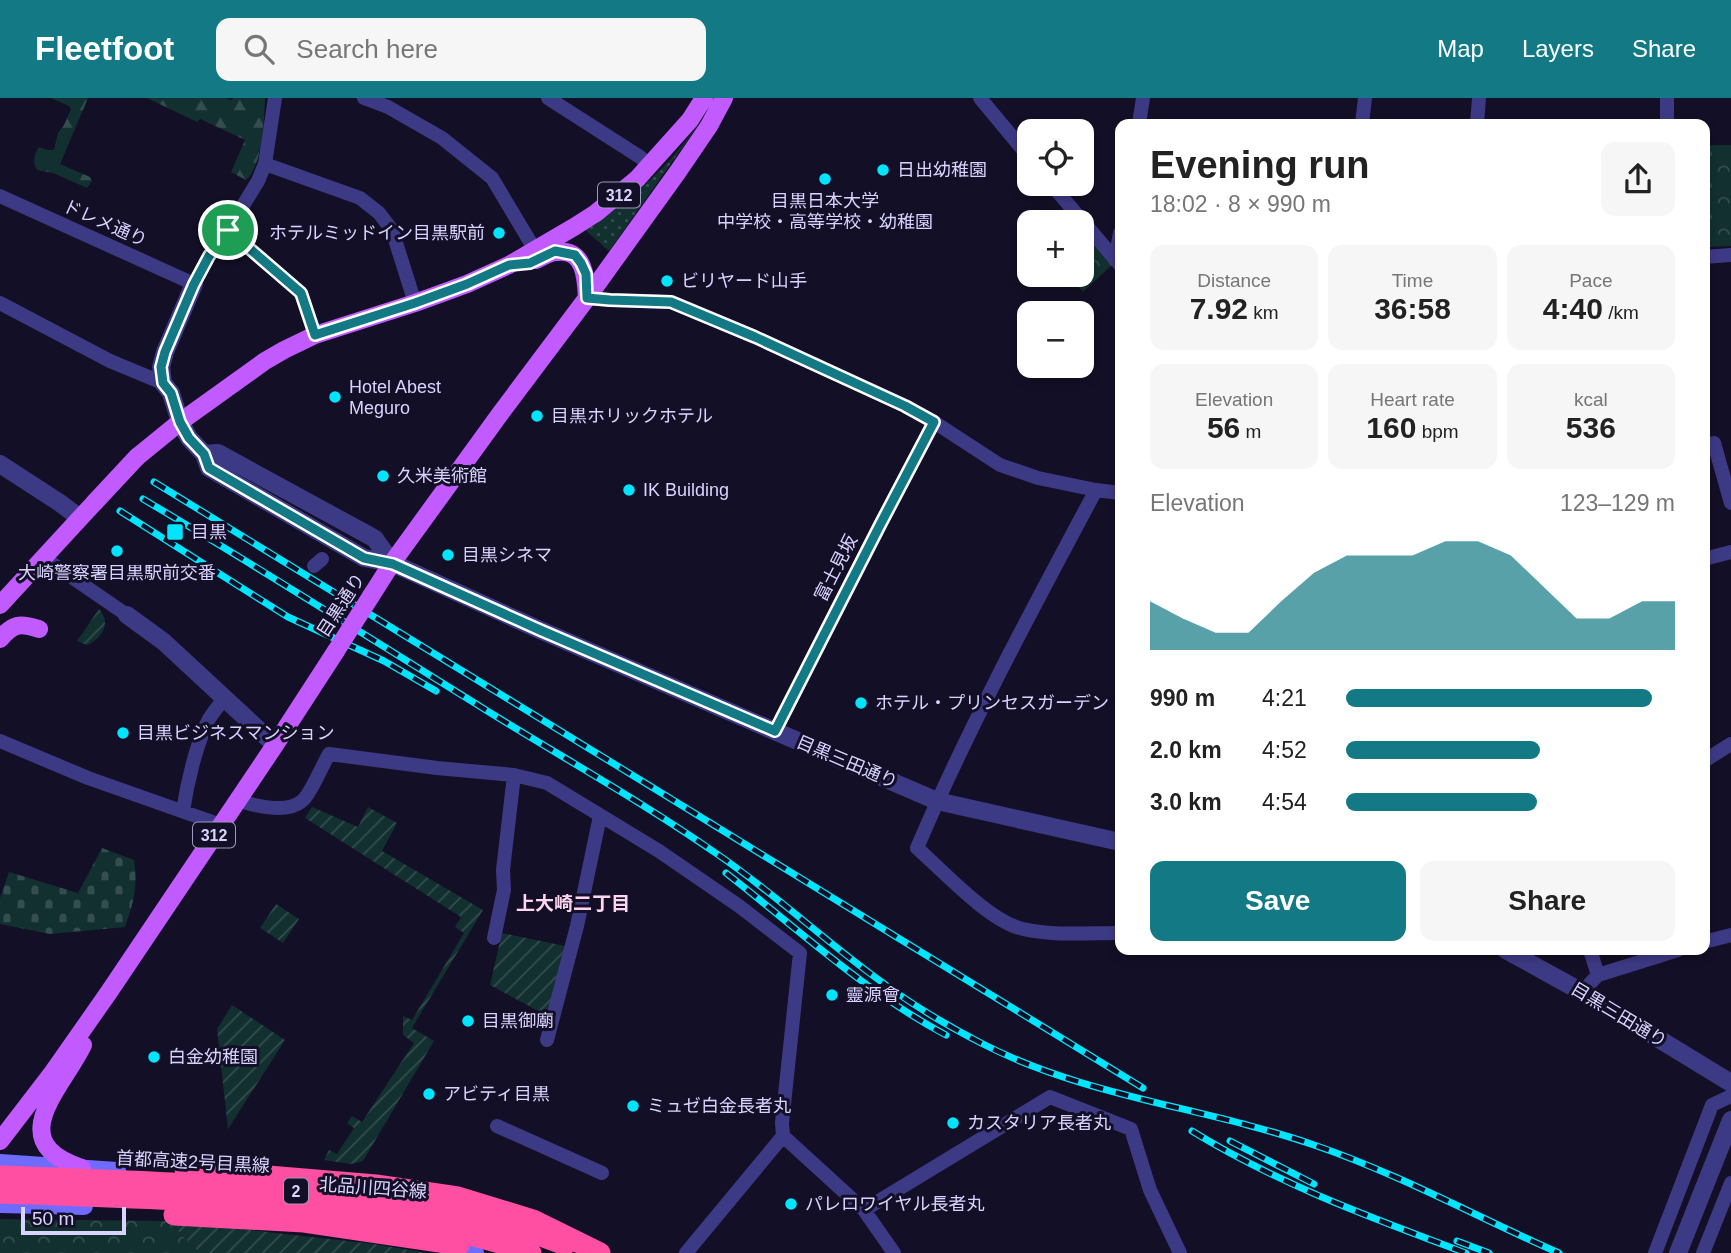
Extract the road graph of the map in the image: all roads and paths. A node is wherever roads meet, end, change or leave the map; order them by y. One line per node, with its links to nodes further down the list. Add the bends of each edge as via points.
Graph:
1 (275, 98): 16 (street)
2 (364, 98): 21 (street, via 442,138 492,178)
3 (548, 98): 17 (street)
4 (704, 98): 17 (main road, 312)
5 (724, 98): 27 (main road, 目黒通り / 312, via 677,173)
6 (980, 98): 15 (street)
7 (1143, 98): 11 (street)
8 (1365, 98): 12 (street)
9 (1479, 98): 13 (street)
10 (1667, 98): 14 (street)
11 (1140, 119)
12 (1363, 119)
13 (1477, 119)
14 (1667, 119)
15 (1017, 143)
16 (265, 164): 20 (street); 29 (street, via 360,198 379,213 392,230)
17 (649, 165): 21 (main road, 312, via 596,213)
18 (0, 196): 26 (street, ドレメ通り)
19 (1061, 196): 24 (street)
20 (228, 230): 26 (street); 30 (street, via 301,293)
21 (535, 250): 25 (main road, 312)
22 (1731, 256): 23 (street)
23 (1710, 257)
24 (1115, 259)
25 (509, 265): 27 (main road, via 530,263 555,251 575,255 586,274); 29 (main road, 312)
26 (194, 284): 31 (street, via 165,352)
27 (587, 298): 33 (street, via 671,302); 43 (main road, 目黒通り / 312)
28 (0, 303): 31 (street, via 110,361)
29 (415, 303): 30 (main road, 312)
30 (315, 335): 32 (main road, 312, via 265,361)
31 (163, 383): 32 (street)
32 (180, 422): 39 (main road, 312, bridge, via 137,457); 43 (street, via 204,454 218,453 370,536)
33 (934, 422): 36 (street, via 1000,466); 49 (street, 富士見坂)
34 (1710, 444): 38 (street, via 1714,443)
35 (0, 464): 39 (street)
36 (1096, 490): 37 (street); 56 (street)
37 (1115, 492)
38 (1731, 503)
39 (80, 518): 42 (main road, 312)
40 (1731, 552): 41 (street)
41 (1710, 557)
42 (44, 558): 44 (main road, 312); 45 (street)
43 (393, 564): 49 (street, 目黒三田通り); 52 (main road, 目黒通り / 312, bridge)
44 (0, 605)
45 (127, 615): 48 (street, via 164,642)
46 (39, 629): 47 (main road, via 21,624)
47 (0, 639)
48 (224, 698): 52 (street); 57 (street, via 201,737)
49 (775, 731): 56 (street, 目黒三田通り)
50 (0, 741): 57 (street)
51 (1731, 744): 53 (street)
52 (275, 745): 55 (main road, 目黒通り / 312)
53 (1710, 757)
54 (514, 775): 55 (street, via 329,754 303,801 289,807); 58 (street, via 547,783); 63 (street, via 504,890)
55 (238, 800): 59 (main road, 目黒通り / 312)
56 (937, 801): 60 (street, 目黒三田通り); 61 (street, via 917,848 996,918 1022,929)
57 (183, 811): 59 (street)
58 (600, 816): 71 (street, via 578,926); 76 (street, via 659,851 800,953)
59 (221, 825): 69 (main road, 目黒通り / 312)
60 (1115, 841)
61 (1115, 933)
62 (1731, 935): 64 (street)
63 (494, 938)
64 (1710, 940)
65 (1515, 955): 70 (street, 目黒三田通り)
66 (1592, 955): 68 (street)
67 (1662, 955): 68 (street)
68 (1598, 975): 70 (street)
69 (109, 992): 77 (main road, 目黒通り / 312); 79 (main road, via 41,1124 42,1138 51,1152)
70 (1582, 992): 72 (street, 目黒三田通り)
71 (547, 1040)
72 (1731, 1083)
73 (1731, 1096): 96 (street, via 1712,1105)
74 (1731, 1120): 97 (street)
75 (497, 1126): 80 (street)
76 (783, 1136): 86 (street); 93 (street)
77 (0, 1141)
78 (0, 1163): 79 (main road, 北品川四谷線)
79 (82, 1168): 91 (highway, bridge, via 185,1169 376,1185 457,1197 533,1220); 92 (main road, 北品川四谷線, via 430,1192 536,1220)
80 (602, 1173)
81 (0, 1176): 90 (highway, 首都高速2号目黒線 / 2, via 280,1189 392,1200 514,1227)
82 (1731, 1182): 98 (street)
83 (0, 1193): 89 (highway, 2, via 226,1202 355,1214 440,1227)
84 (0, 1204): 85 (main road, 北品川四谷線)
85 (99, 1207): 87 (main road, 北品川四谷線, via 229,1211 357,1225 432,1239); 88 (highway, bridge, via 304,1222)
86 (864, 1210): 94 (street); 95 (street, via 1050,1097 1131,1129 1150,1190)
87 (475, 1253)
88 (486, 1253)
89 (531, 1253)
90 (584, 1253)
91 (600, 1253)
92 (609, 1253)
93 (686, 1253)
94 (894, 1253)
95 (1180, 1253)
96 (1655, 1253)
97 (1678, 1253)
98 (1703, 1253)

